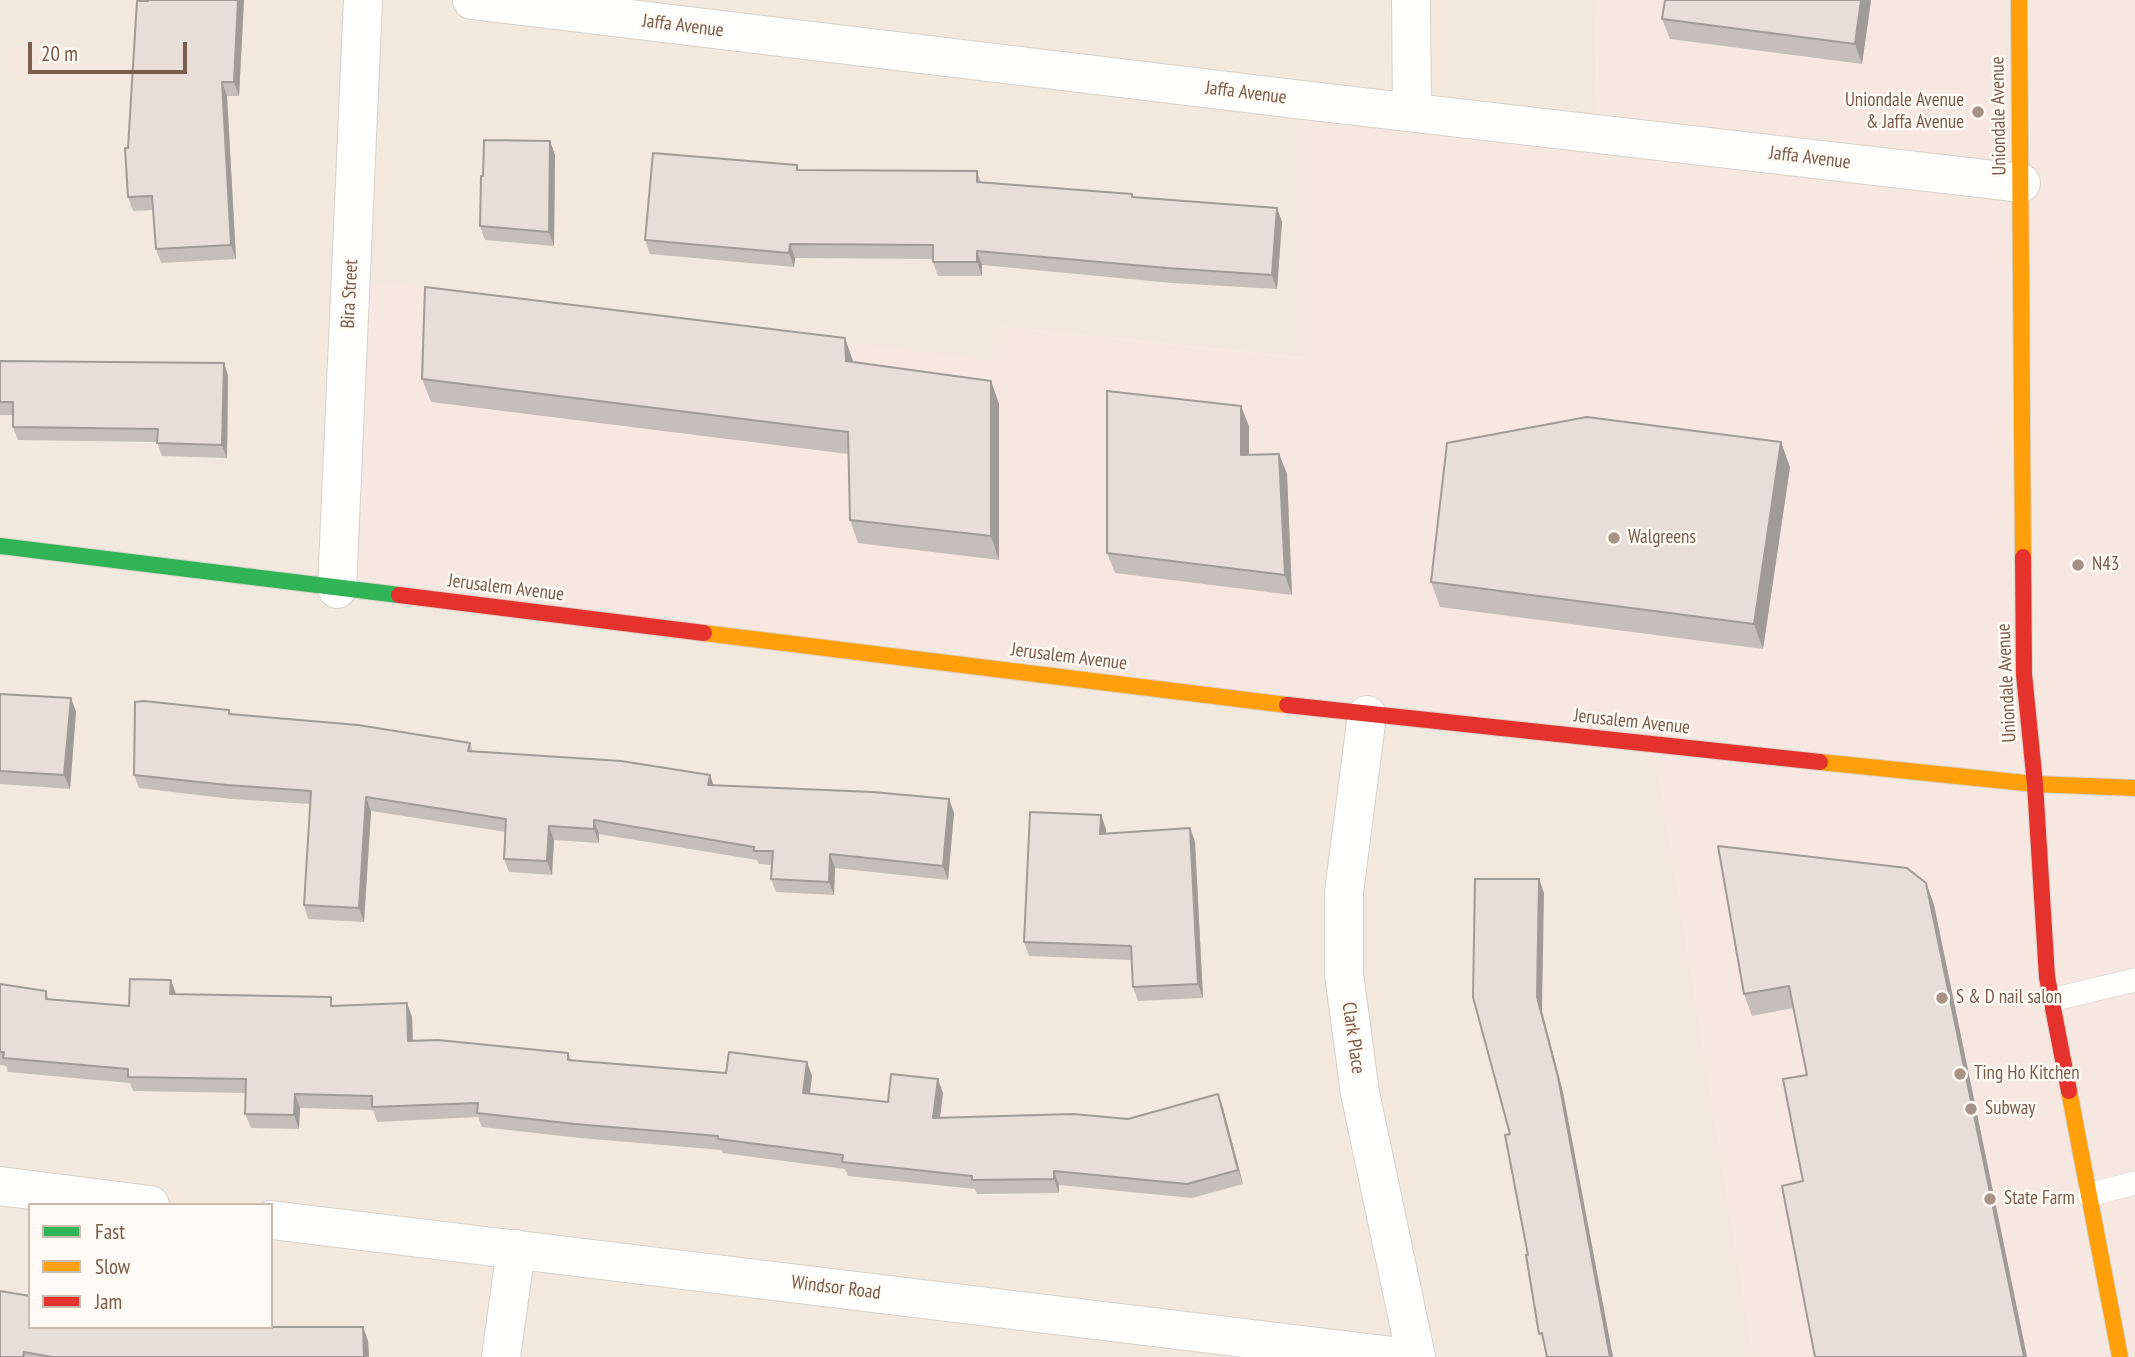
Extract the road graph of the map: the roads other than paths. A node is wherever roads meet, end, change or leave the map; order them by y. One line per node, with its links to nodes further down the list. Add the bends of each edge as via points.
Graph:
1 (363, 0): 8 (street, Bira Street)
2 (472, 0): 5 (street, Jaffa Avenue)
3 (1411, 0): 5 (street)
4 (2019, 0): 6 (main road, Uniondale Avenue)
5 (1412, 112): 6 (street, Jaffa Avenue)
6 (2021, 183): 10 (main road, Uniondale Avenue, via 2024,674)
7 (0, 546): 8 (main road, Jerusalem Avenue)
8 (337, 589): 9 (main road, Jerusalem Avenue)
9 (1367, 716): 10 (main road, Jerusalem Avenue); 22 (street, Clark Place, via 1344,892 1344,974 1360,1093)
10 (2035, 784): 11 (main road, Jerusalem Avenue); 13 (main road, Uniondale Avenue)
11 (2135, 788)
12 (2135, 980): 13 (lane)
13 (2052, 1000): 16 (main road, Uniondale Avenue)
14 (2135, 1183): 16 (lane)
15 (0, 1186): 17 (street)
16 (2089, 1195): 23 (main road, Uniondale Avenue)
17 (134, 1203)
18 (273, 1220): 19 (street, Windsor Road)
19 (516, 1250): 20 (street); 21 (street, Windsor Road)
20 (501, 1357)
21 (1401, 1357)
22 (1416, 1357)
23 (2120, 1357)

